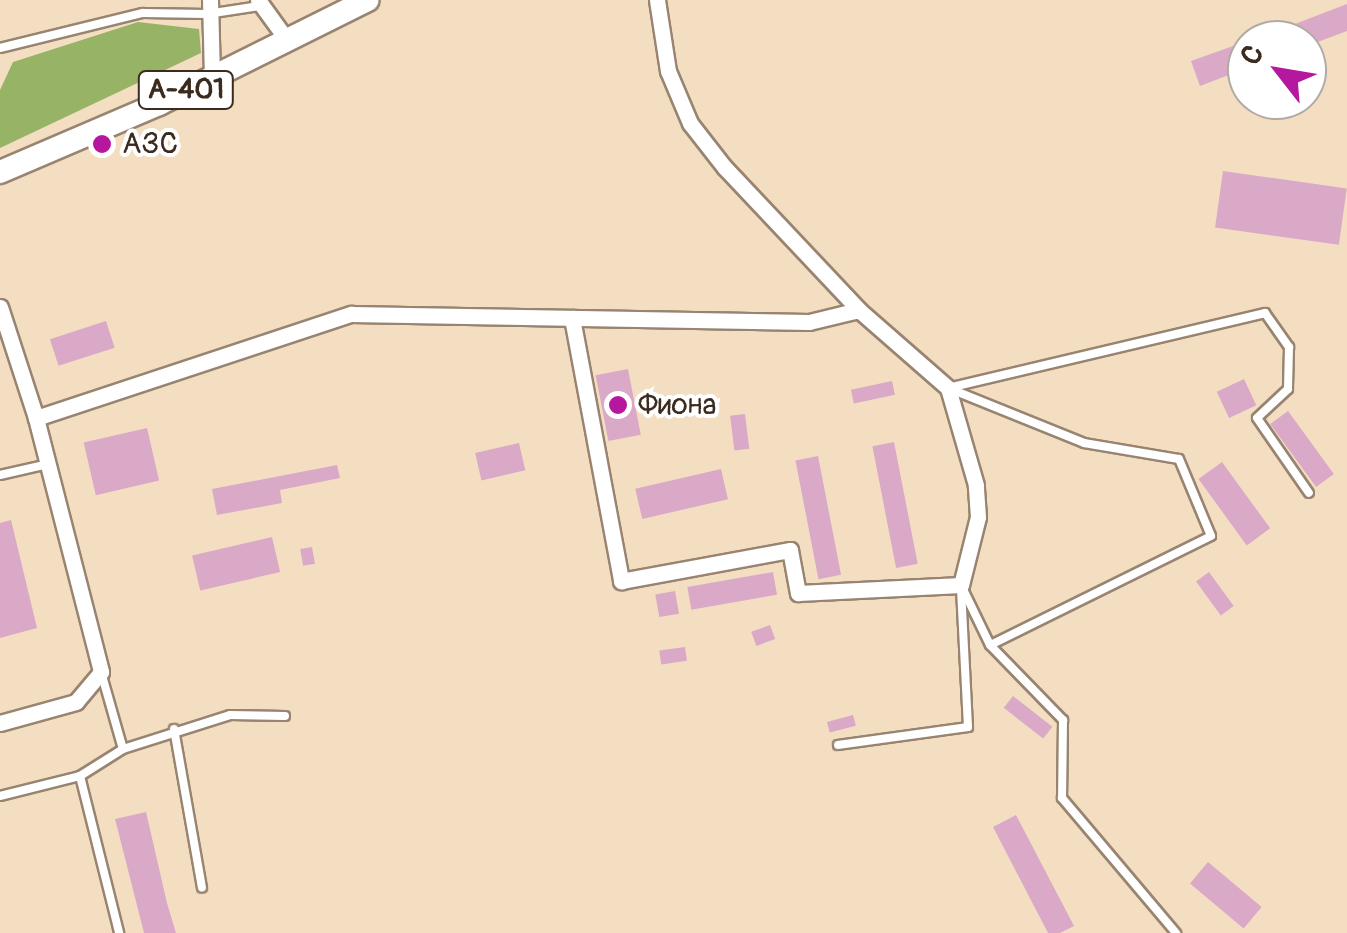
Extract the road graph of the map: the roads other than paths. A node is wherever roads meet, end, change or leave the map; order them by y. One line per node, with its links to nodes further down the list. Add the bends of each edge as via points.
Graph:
1 (368, 0): 5 (main road, А-401)
2 (657, 0): 10 (street, via 668,71 690,123)
3 (258, 3): 4 (lane); 5 (street)
4 (208, 7): 6 (lane, via 143,13); 7 (street)
5 (287, 40): 7 (main road, А-401)
6 (0, 48)
7 (212, 77): 8 (main road, А-401)
8 (0, 172)
9 (0, 307): 13 (street)
10 (859, 310): 11 (street, via 809,322); 12 (street)
11 (572, 318): 13 (street, via 351,314); 17 (street, via 621,581 790,550 798,594)
12 (948, 388): 16 (lane, via 1265,314 1289,346 1288,389 1258,418); 17 (street, via 978,516); 18 (lane, via 1084,442 1179,460 1211,536)
13 (36, 418): 14 (street)
14 (43, 465): 15 (lane); 19 (street)
15 (2, 475)
16 (1309, 493)
17 (960, 586): 18 (lane); 23 (lane, via 968,726)
18 (990, 645): 29 (lane, via 1064,720 1062,798)
19 (100, 672): 21 (street, via 76,702); 24 (lane)
20 (286, 716): 22 (lane, via 230,715)
21 (0, 723)
22 (174, 729): 24 (lane); 27 (lane)
23 (838, 745)
24 (124, 749): 25 (lane)
25 (80, 776): 26 (lane); 28 (lane)
26 (0, 796)
27 (202, 888)
28 (119, 933)
29 (1176, 933)

